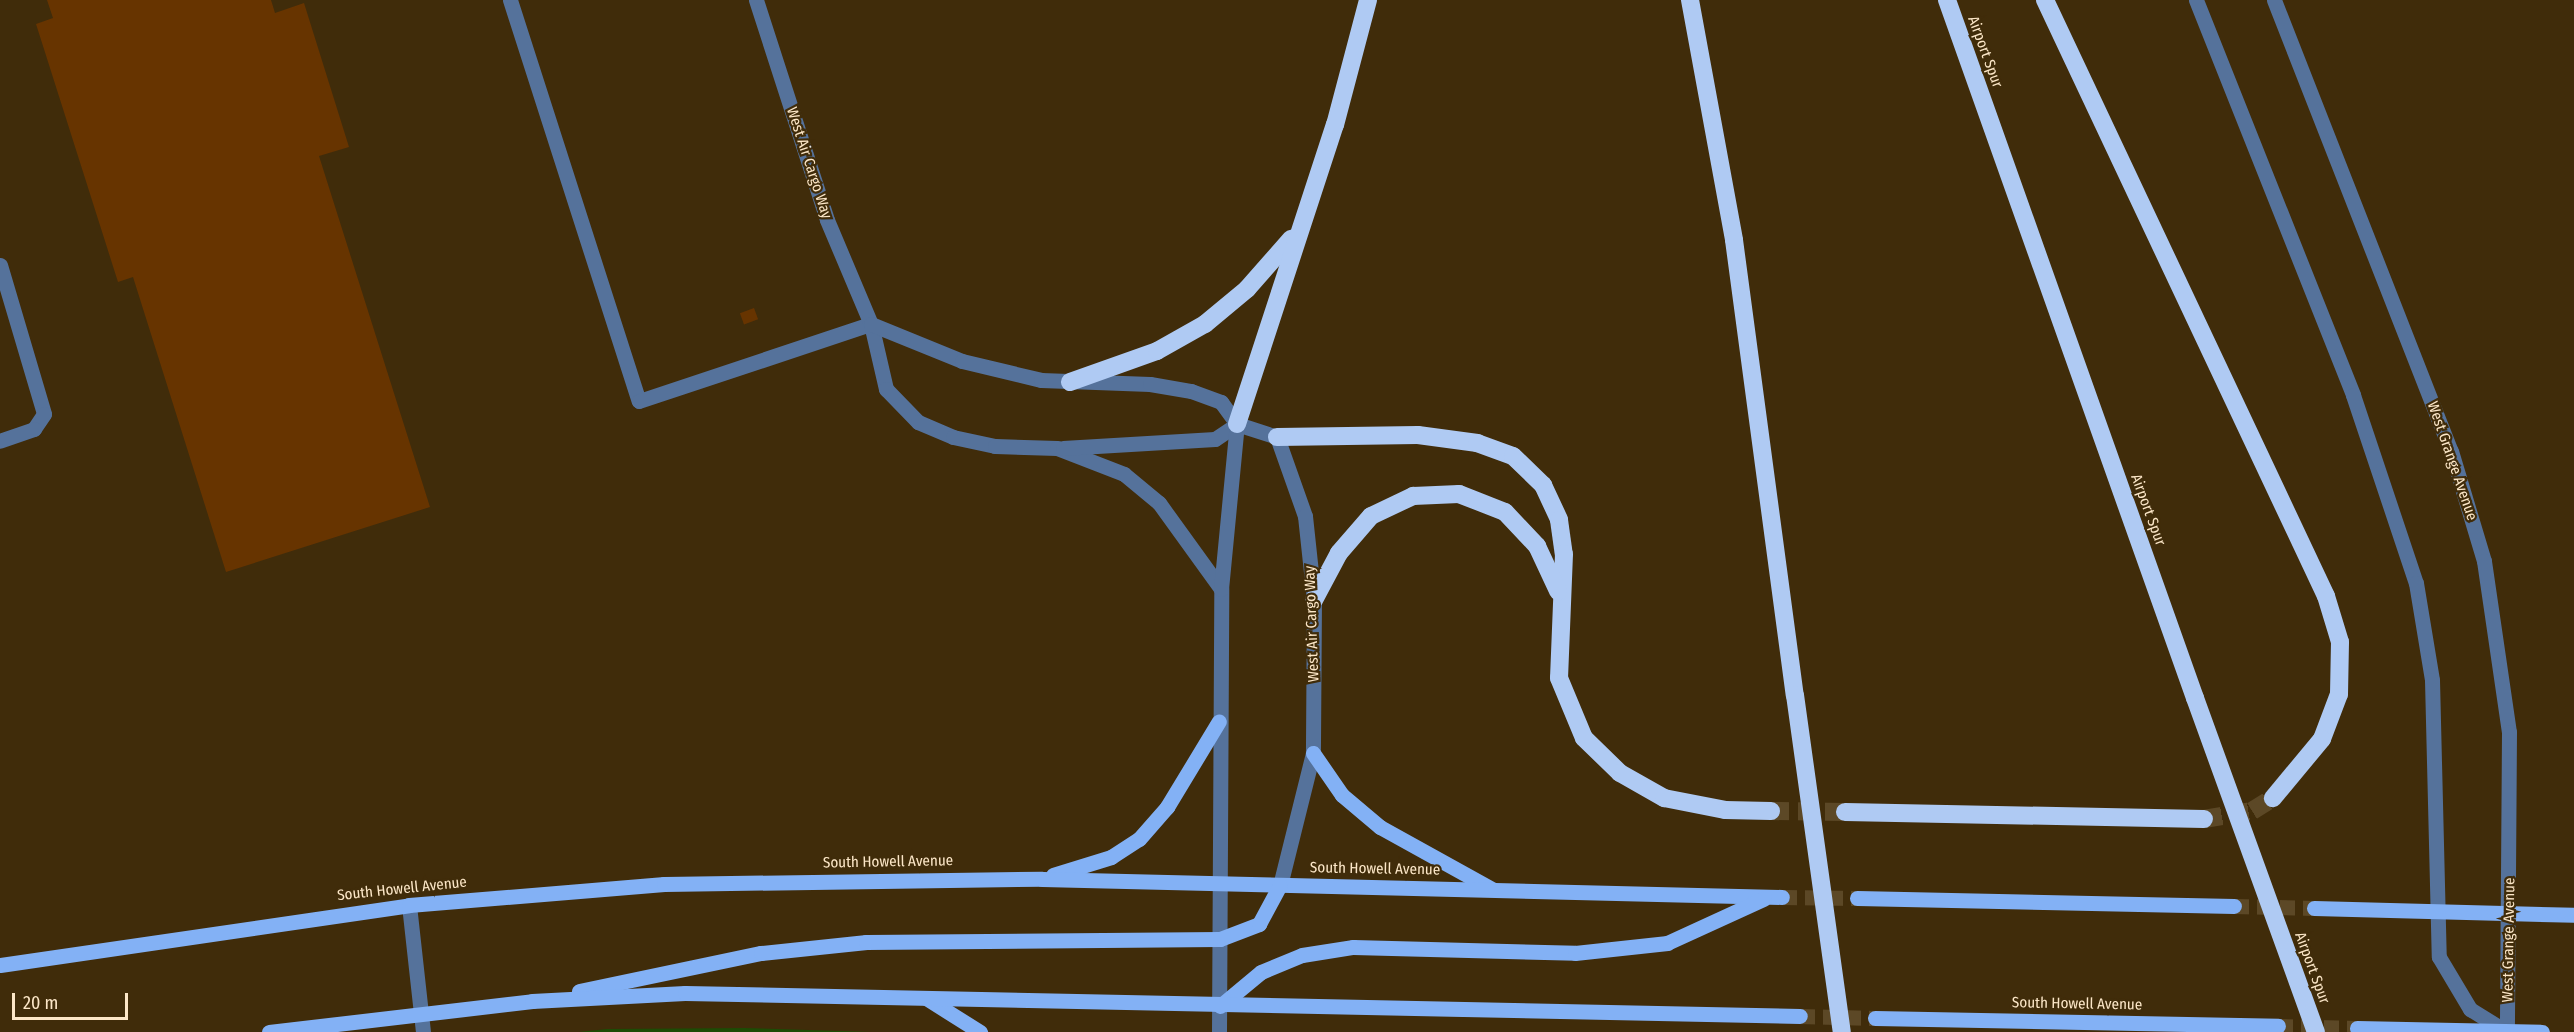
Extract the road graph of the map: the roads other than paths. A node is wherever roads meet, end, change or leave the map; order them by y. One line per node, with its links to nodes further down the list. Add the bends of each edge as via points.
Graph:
1 (510, 0): 11 (street, via 639,401)
2 (756, 0): 11 (street, West Air Cargo Way, via 827,220)
3 (1368, 0): 9 (highway, via 1338,114)
4 (1690, 0): 51 (highway, bridge, via 1734,240)
5 (1947, 0): 52 (highway, Airport Spur, bridge)
6 (2045, 0): 22 (highway, via 2326,596 2340,642 2339,694 2322,739)
7 (2196, 0): 34 (street, West Grange Avenue, via 2353,395 2416,583 2432,680)
8 (2274, 0): 35 (street, West Grange Avenue, via 2447,440 2484,561 2509,732)
9 (1299, 228): 12 (highway, via 1247,289 1205,324 1137,359); 13 (highway)
10 (0, 265): 15 (street, via 44,414 34,429)
11 (871, 324): 12 (street, via 962,361); 16 (street, West Air Cargo Way, via 886,389 918,422 995,446)
12 (1070, 382): 13 (street, via 1150,384 1191,391 1221,402)
13 (1237, 424): 14 (street); 16 (street, via 1215,439); 17 (street)
14 (1277, 437): 18 (highway, via 1418,435 1478,443 1513,456 1543,485 1559,520 1564,554); 19 (street, West Air Cargo Way, via 1305,516)
15 (0, 441)
16 (1058, 448): 17 (street, West Air Cargo Way, via 1124,474 1159,503)
17 (1221, 589): 20 (street)
18 (1558, 592): 19 (highway, via 1537,546 1505,512 1459,494 1413,496 1371,516 1340,554); 23 (highway, via 1559,678 1584,738 1620,773 1664,798 1725,810)
19 (1314, 600): 21 (street, West Air Cargo Way)
20 (1219, 721): 26 (main road, via 1167,807 1139,839 1111,856); 27 (street)
21 (1313, 753): 28 (street, West Air Cargo Way); 29 (main road, via 1342,795 1380,827)
22 (2273, 798)
23 (1771, 810)
24 (1845, 812): 25 (highway)
25 (2204, 819)
26 (1042, 879): 27 (main road, South Howell Avenue); 31 (main road, South Howell Avenue, via 664,884)
27 (1221, 883): 28 (main road, South Howell Avenue); 37 (street)
28 (1280, 885): 29 (main road, South Howell Avenue); 37 (main road, via 1259,924)
29 (1495, 890): 41 (main road, South Howell Avenue, via 1776,896 1666,943 1575,953 1353,947 1302,955 1262,972)
30 (1857, 898): 32 (main road)
31 (409, 905): 38 (main road, South Howell Avenue); 42 (street)
32 (2234, 906)
33 (2314, 908): 34 (main road)
34 (2435, 910): 35 (main road); 53 (street, West Grange Avenue, via 2439,957 2453,986 2470,1009)
35 (2510, 913): 36 (main road); 53 (street, West Grange Avenue)
36 (2574, 915)
37 (1220, 939): 40 (main road, via 866,942 761,953); 41 (street)
38 (0, 965)
39 (926, 998): 40 (main road, via 685,993); 41 (main road); 49 (main road)
40 (532, 1001): 42 (main road)
41 (1220, 1006): 43 (main road); 50 (street)
42 (422, 1011): 47 (main road); 48 (street)
43 (1800, 1016)
44 (1875, 1017): 45 (main road, South Howell Avenue)
45 (2278, 1026)
46 (2357, 1028): 53 (main road)
47 (269, 1032)
48 (423, 1032)
49 (980, 1032)
50 (1219, 1032)
51 (1842, 1032)
52 (2316, 1032)
53 (2507, 1032): 54 (main road)
54 (2542, 1032)

